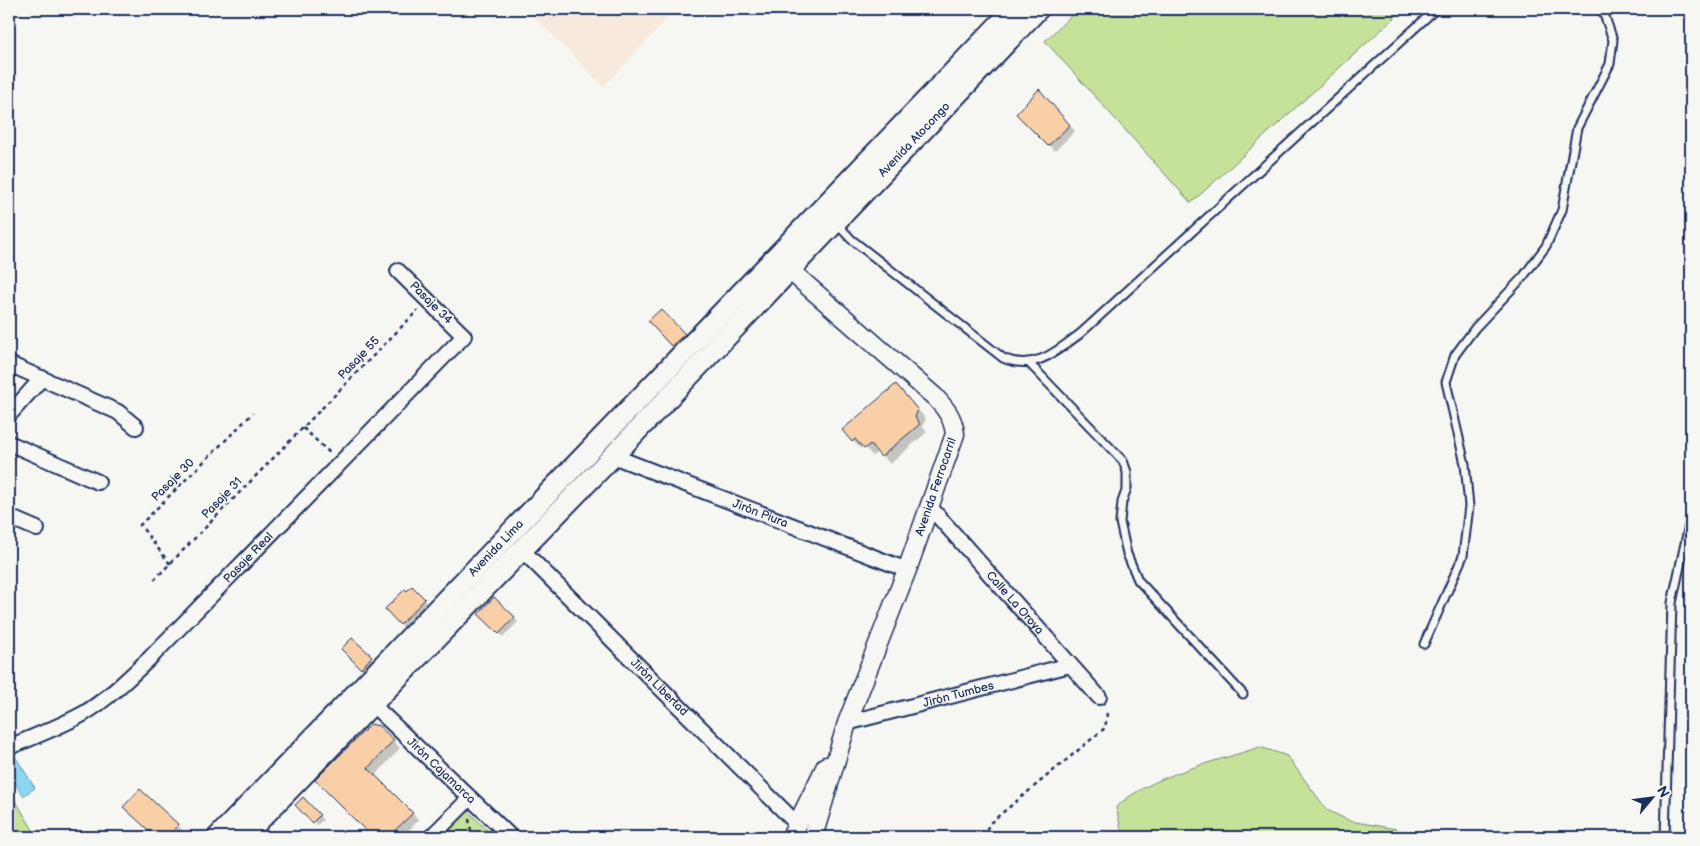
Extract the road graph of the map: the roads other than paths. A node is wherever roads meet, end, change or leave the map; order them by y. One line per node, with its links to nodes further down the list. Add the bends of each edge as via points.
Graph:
1 (1038, 9): 4 (main road, Avenida Atocongo)
2 (1436, 9): 9 (lane, via 1081,333 1044,360)
3 (1600, 9): 23 (lane, via 1613,40 1610,64 1577,128 1562,210 1546,246 1455,355 1446,382 1465,464 1469,506 1463,556)
4 (1015, 13): 5 (main road, Avenida Atocongo)
5 (831, 212): 6 (main road, Avenida Atocongo); 9 (lane, via 851,239 1003,358 1014,363)
6 (782, 264): 15 (main road, Avenida Lima); 17 (street, Avenida Ferrocarril, via 898,362 949,412 955,434); 32 (main road, Avenida Lima)
7 (398, 271): 8 (street, Pasaje 34)
8 (464, 336): 29 (street, Pasaje Real, via 118,687 85,713)
9 (1030, 363): 25 (lane, via 1123,462 1127,488 1120,522 1127,554 1138,580)
10 (9, 364): 11 (street)
11 (42, 378): 12 (street); 13 (street, via 118,412)
12 (9, 415)
13 (136, 427)
14 (9, 443): 16 (street)
15 (613, 456): 21 (main road, Avenida Lima); 22 (street, Jirón Piura)
16 (98, 482)
17 (930, 507): 22 (street, Avenida Ferrocarril); 24 (street, Calle La Oroya)
18 (1691, 516): 37 (lane, via 1672,603)
19 (9, 517): 20 (street)
20 (37, 529)
21 (522, 550): 27 (main road, Avenida Lima); 31 (street, Jirón Libertad)
22 (908, 570): 28 (street, Avenida Ferrocarril)
23 (1424, 644)
24 (1070, 665): 26 (street, Calle La Oroya); 28 (street, Jirón Tumbes)
25 (1243, 694)
26 (1099, 697)
27 (372, 704): 30 (street, Jirón Cajamarca); 33 (main road, Avenida Lima)
28 (847, 723): 31 (street, Avenida Ferrocarril); 36 (street, Avenida Ferrocarril)
29 (9, 747)
30 (470, 798): 34 (street); 35 (street, Jirón Cajamarca)
31 (794, 830)
32 (218, 837)
33 (243, 837)
34 (431, 837)
35 (511, 837)
36 (813, 837)
37 (1665, 837)

